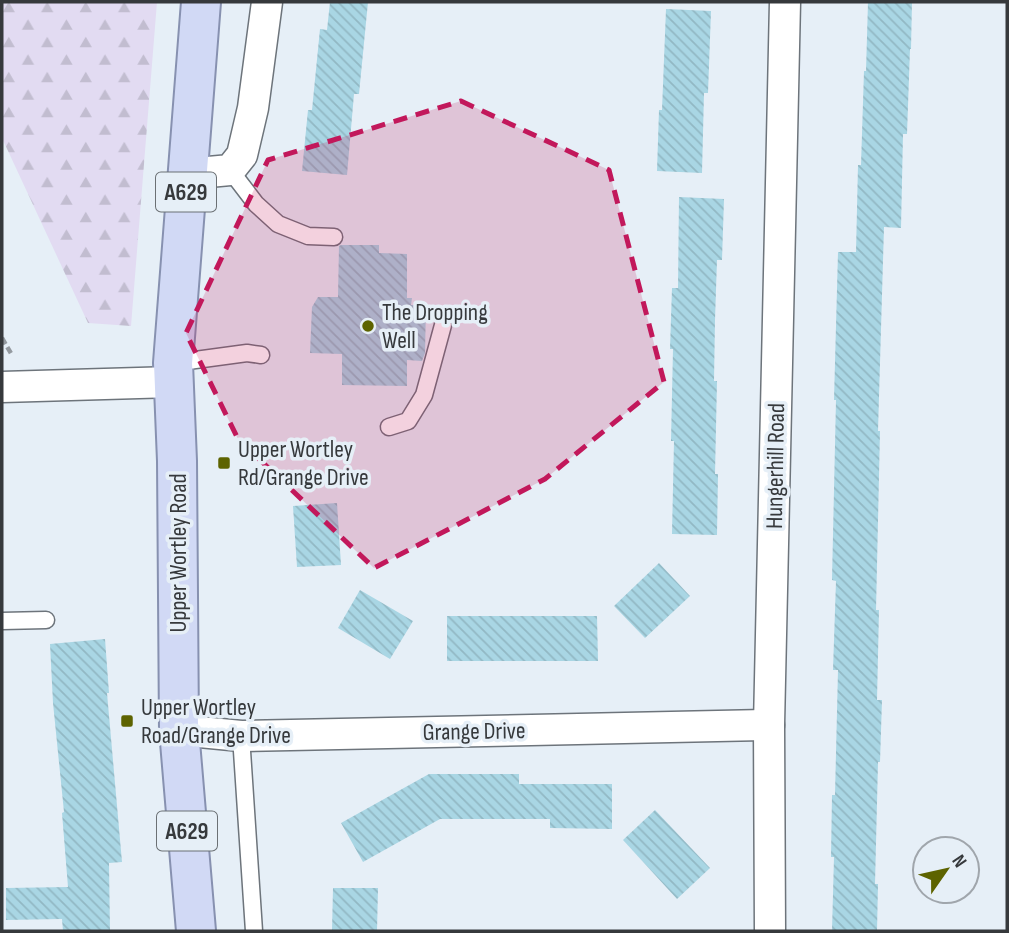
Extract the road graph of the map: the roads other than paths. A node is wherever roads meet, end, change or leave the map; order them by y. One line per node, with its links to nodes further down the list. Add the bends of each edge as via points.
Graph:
1 (201, 2): 5 (main road, Upper Wortley Road / A629)
2 (267, 2): 4 (street, via 253,108 242,155)
3 (785, 2): 14 (street, Hungerhill Road)
4 (230, 170): 5 (street); 6 (lane, via 278,224 308,236)
5 (187, 174): 9 (main road, Upper Wortley Road / A629)
6 (334, 237)
7 (443, 325): 11 (lane, via 424,395 408,421)
8 (261, 355): 9 (lane, via 247,353)
9 (173, 372): 10 (street); 15 (main road, Upper Wortley Road / A629)
10 (2, 387)
11 (389, 427)
12 (46, 620): 13 (lane)
13 (2, 621)
14 (769, 725): 16 (street, Grange Drive); 19 (street, Hungerhill Road)
15 (179, 730): 16 (street, Grange Drive); 17 (main road, Upper Wortley Road / A629)
16 (241, 736): 18 (lane)
17 (196, 931)
18 (254, 931)
19 (770, 931)

